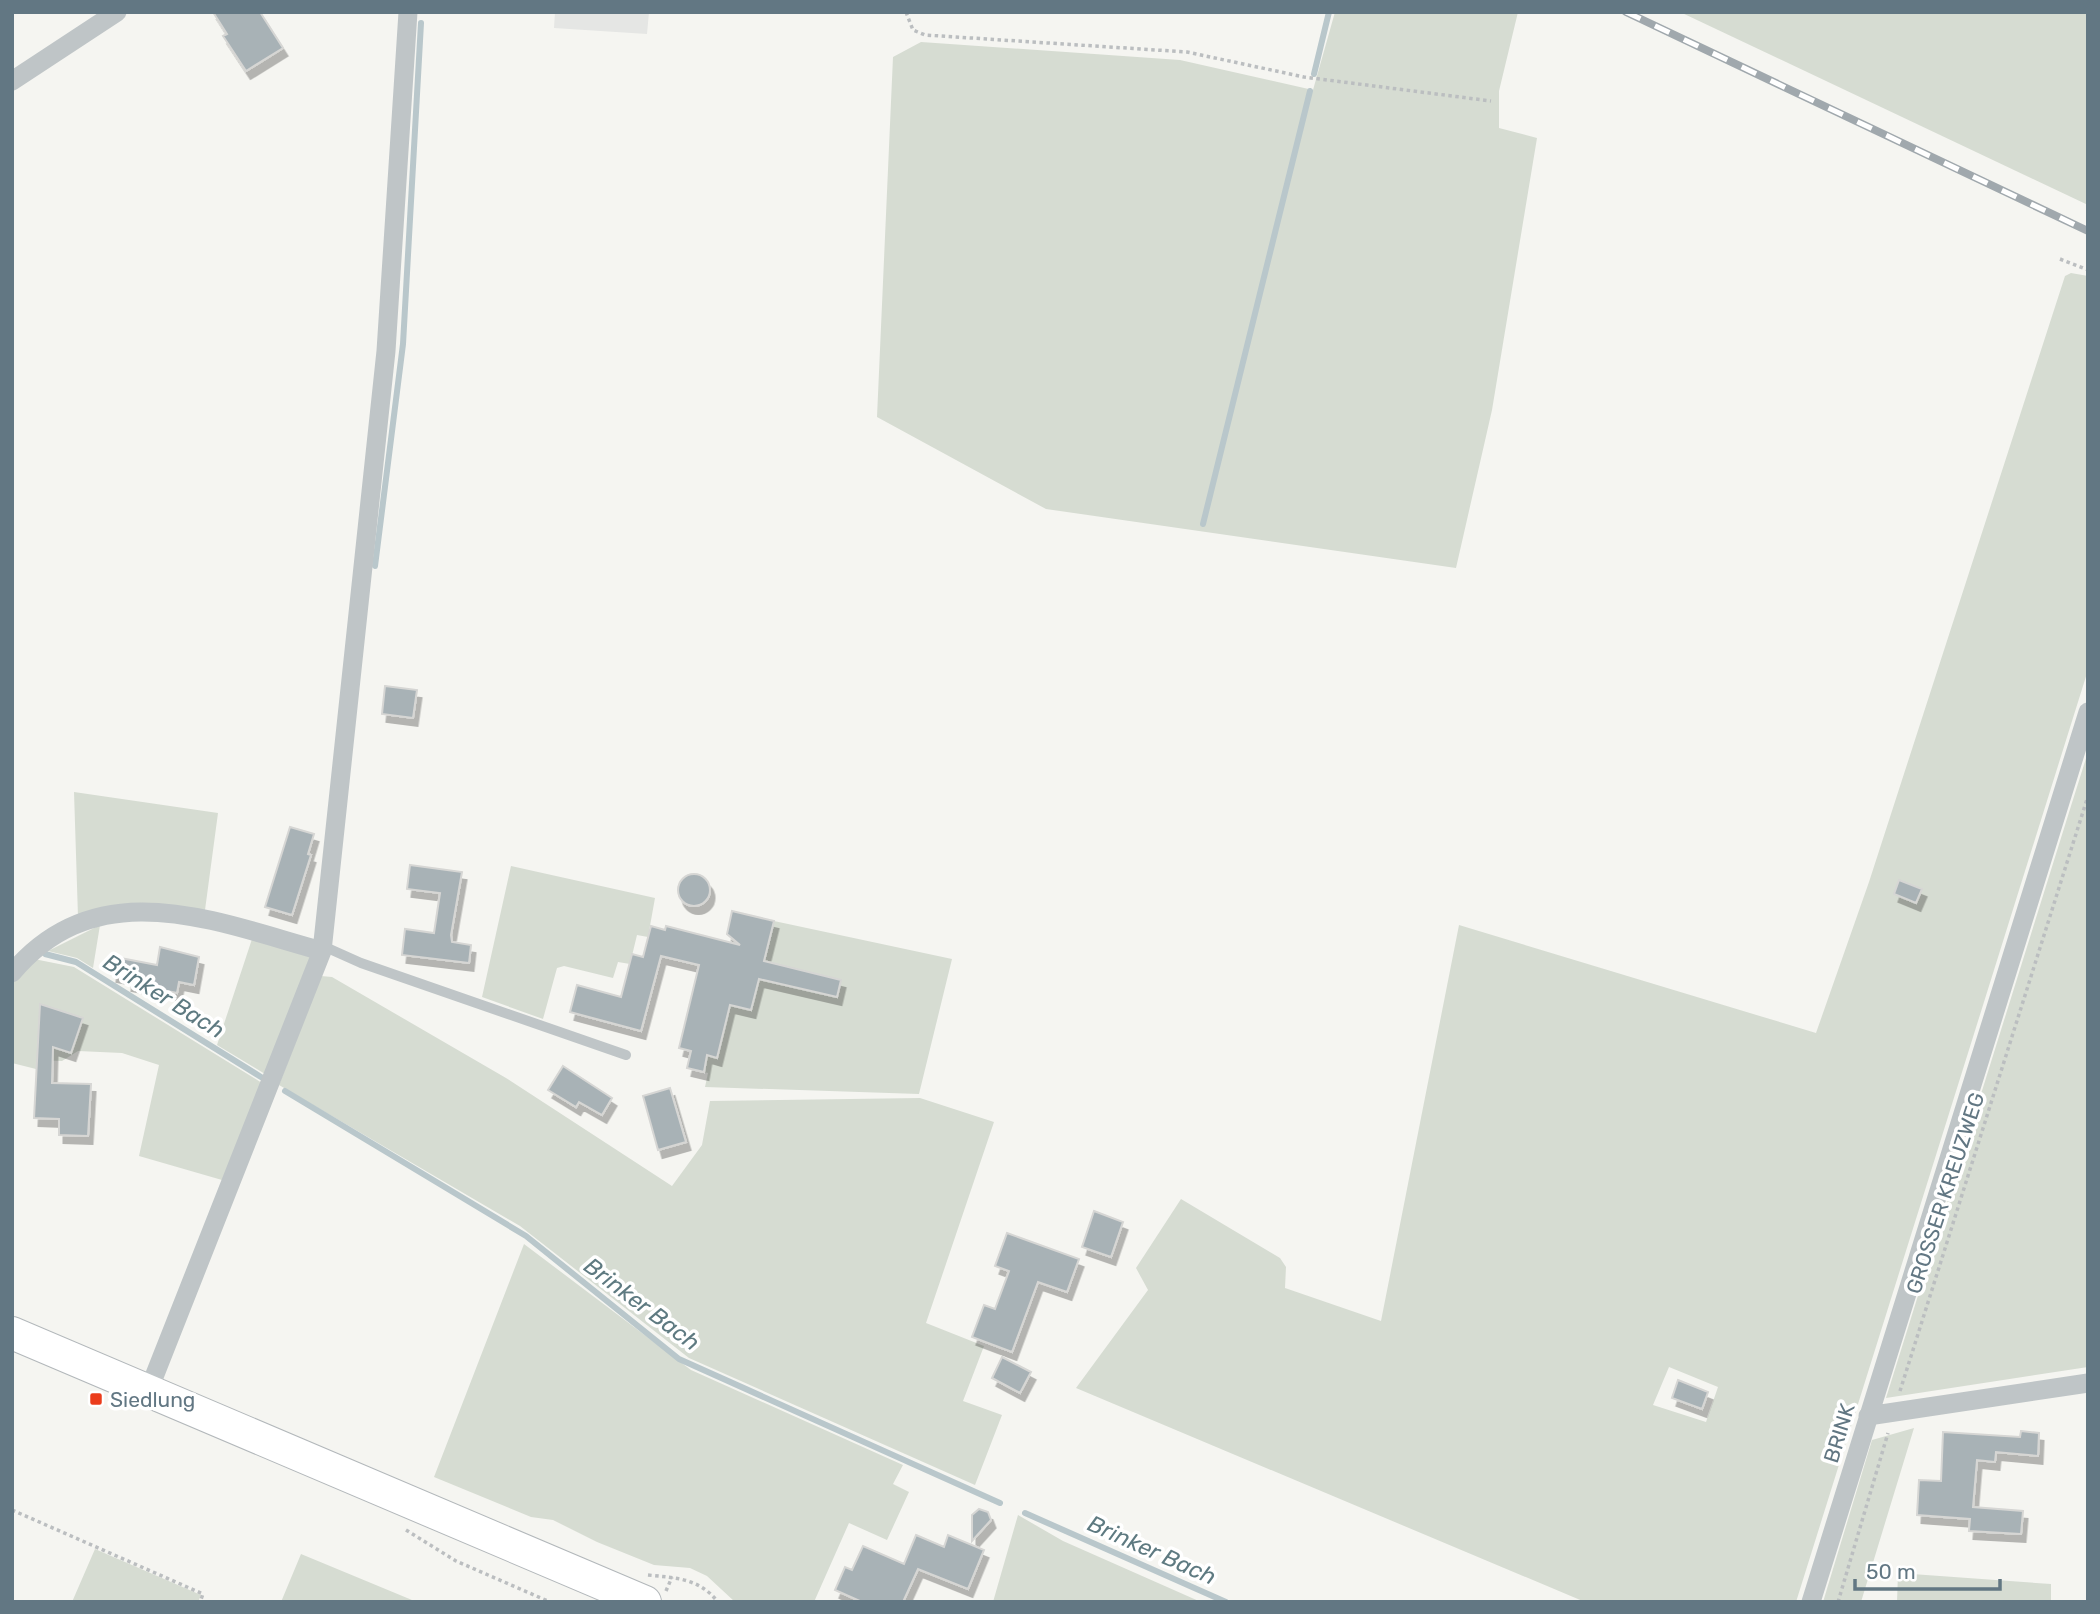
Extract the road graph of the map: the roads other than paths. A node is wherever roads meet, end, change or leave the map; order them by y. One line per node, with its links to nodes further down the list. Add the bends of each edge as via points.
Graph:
1 (117, 12): 3 (street)
2 (408, 12): 5 (street, via 386,351)
3 (12, 81)
4 (2088, 712): 11 (street, BRINK)
5 (323, 949): 6 (street, via 180,913 132,912 107,914 75,925 44,943); 7 (lane); 10 (street)
6 (12, 973)
7 (625, 1055)
8 (12, 1333): 10 (main road)
9 (2088, 1383): 11 (street)
10 (148, 1392): 12 (main road)
11 (1868, 1416): 13 (street, BRINK)
12 (645, 1602)
13 (1811, 1602)

